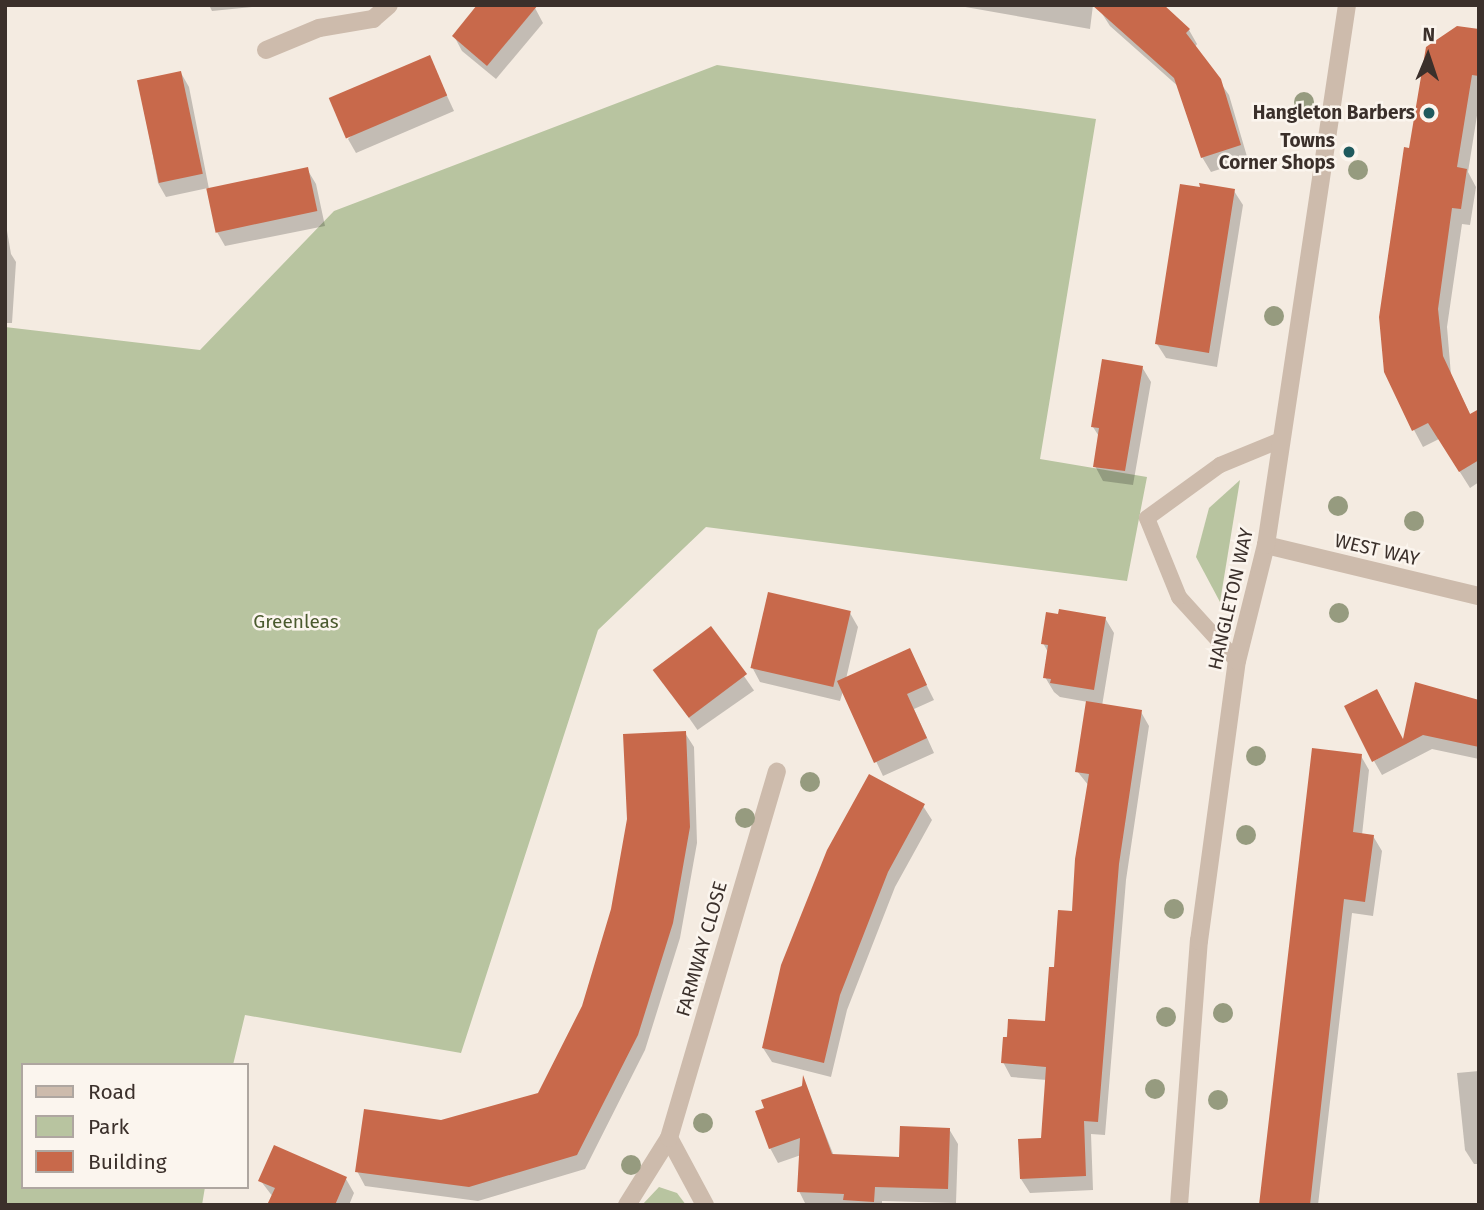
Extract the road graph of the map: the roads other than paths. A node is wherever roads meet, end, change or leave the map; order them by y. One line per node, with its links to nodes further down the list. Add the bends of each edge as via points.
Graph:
1 (389, 5): 3 (street, via 373,19 319,28)
2 (1347, 5): 4 (street, HANGLETON WAY)
3 (266, 50)
4 (1281, 440): 5 (street, HANGLETON WAY); 7 (lane, via 1220,465 1147,518 1179,597)
5 (1266, 545): 6 (street, WEST WAY); 7 (street, HANGLETON WAY)
6 (1479, 596)
7 (1237, 661): 12 (street, HANGLETON WAY, via 1199,941)
8 (777, 772): 9 (street, FARMWAY CLOSE)
9 (668, 1138): 10 (street, FARMWAY CLOSE); 11 (street)
10 (627, 1205)
11 (705, 1205)
12 (1179, 1205)

